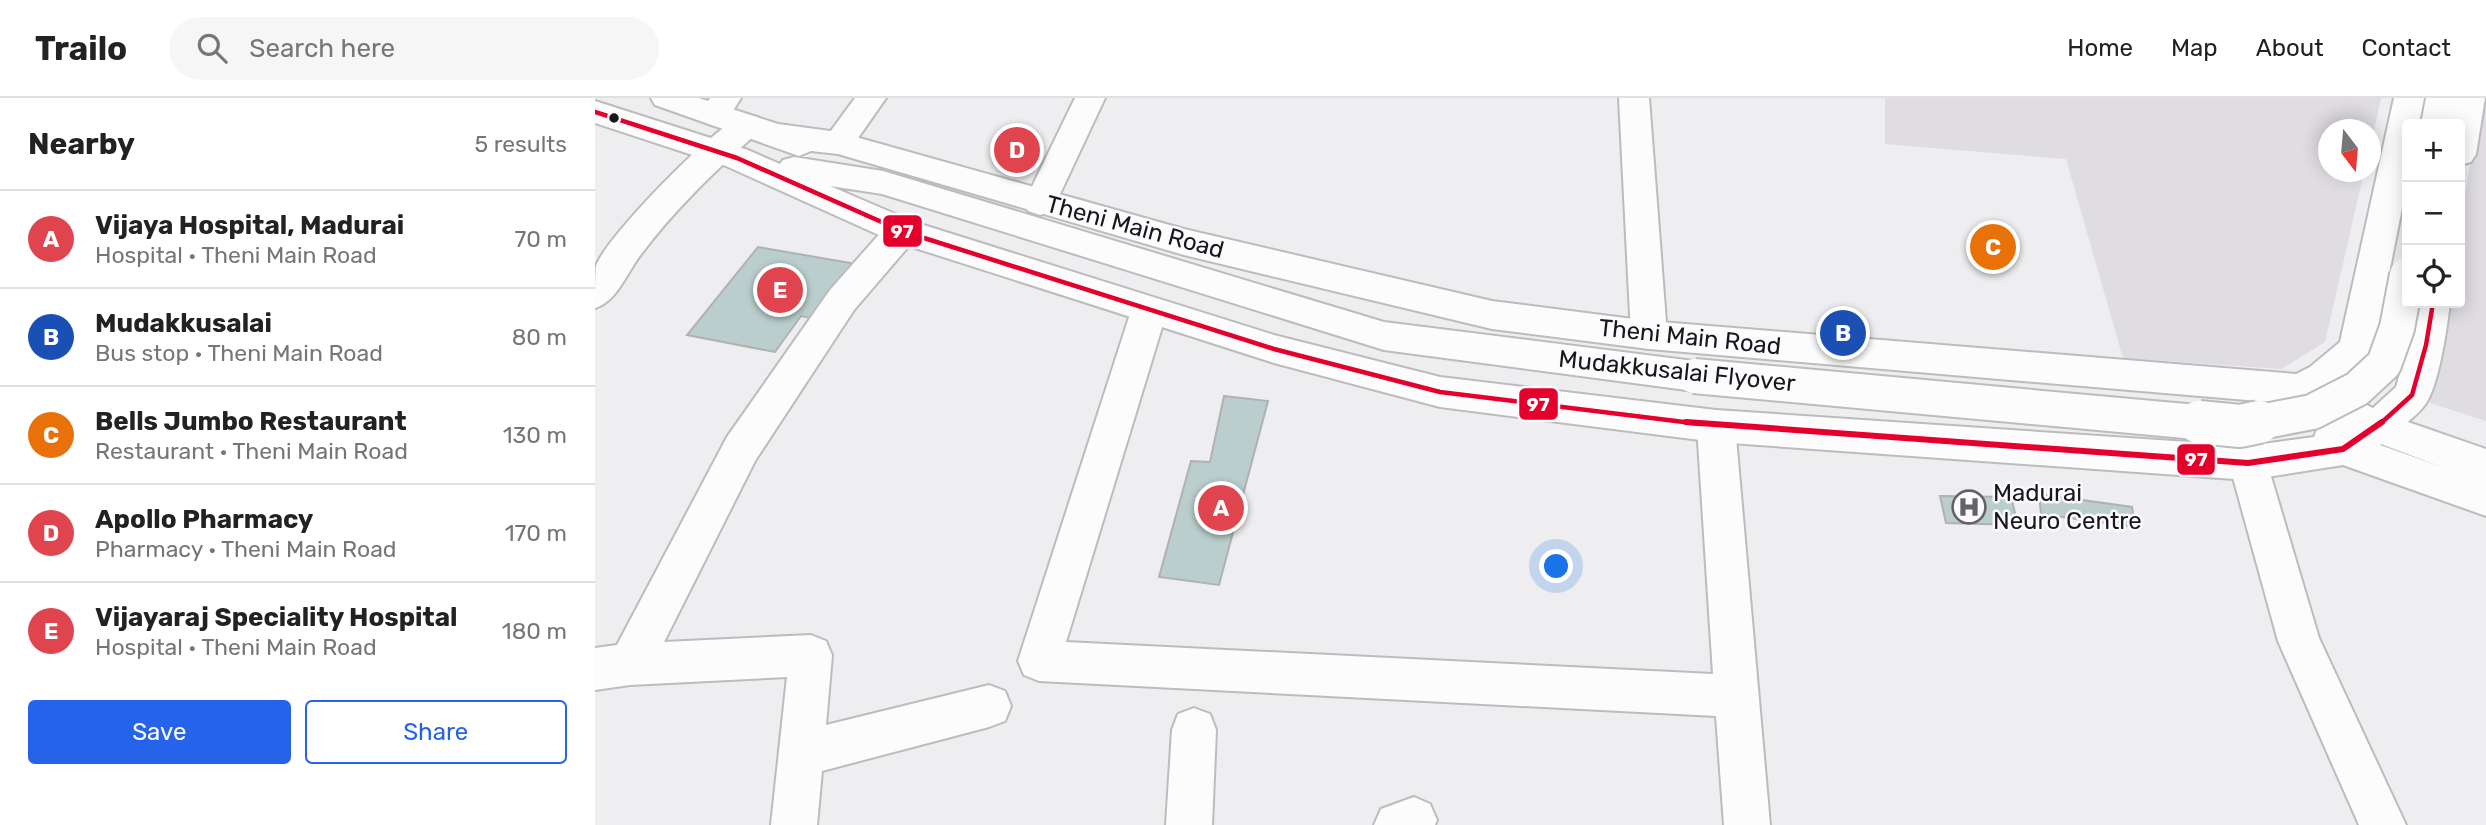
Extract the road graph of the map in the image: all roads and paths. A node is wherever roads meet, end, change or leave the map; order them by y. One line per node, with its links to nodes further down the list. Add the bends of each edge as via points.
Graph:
1 (666, 98): 8 (main road, Theni Main Road)
2 (871, 98): 13 (main road)
3 (1090, 98): 15 (main road)
4 (1634, 98): 21 (main road)
5 (2409, 98): 22 (main road, via 2356,349 2323,378)
6 (2441, 98): 10 (main road)
7 (2470, 98): 11 (main road)
8 (721, 106): 12 (main road, Theni Main Road)
9 (595, 112): 12 (main road, Theni Main Road)
10 (2437, 119)
11 (2465, 126)
12 (744, 142): 13 (main road, Theni Main Road); 14 (main road, Theni Main Road); 14 (main road, Theni Main Road); 16 (main road, Theni Main Road); 17 (main road, via 697,168 610,269)
13 (838, 143): 15 (main road, Theni Main Road)
14 (883, 183): 18 (main road, Mudakkusalai Flyover, bridge, via 1384,336 1694,376 2241,426 2312,412 2357,389 2384,365)
15 (1040, 203): 21 (main road, Theni Main Road, via 1492,315)
16 (902, 231): 20 (main road, Theni Main Road); 29 (main road, via 842,300 741,449)
17 (595, 295)
18 (2402, 302)
19 (2432, 308): 24 (main road, Theni Main Road, via 2411,395)
20 (1149, 311): 23 (main road, Theni Main Road, via 1440,392); 30 (main road, via 1039,661)
21 (1649, 335): 22 (main road, Theni Main Road)
22 (2298, 389): 24 (main road); 25 (main road)
23 (1716, 426): 26 (main road, Theni Main Road); 30 (main road)
24 (2377, 426): 25 (main road, Theni Main Road); 27 (main road)
25 (2343, 449): 26 (main road, Theni Main Road); 28 (main road)
26 (2248, 463): 37 (main road, via 2298,641)
27 (2486, 466)
28 (2486, 499)
29 (612, 666): 33 (main road, via 811,655)
30 (1736, 696): 36 (main road)
31 (989, 706): 33 (main road)
32 (1194, 730): 35 (main road)
33 (801, 754): 34 (main road)
34 (794, 825)
35 (1189, 825)
36 (1747, 825)
37 (2383, 825)

